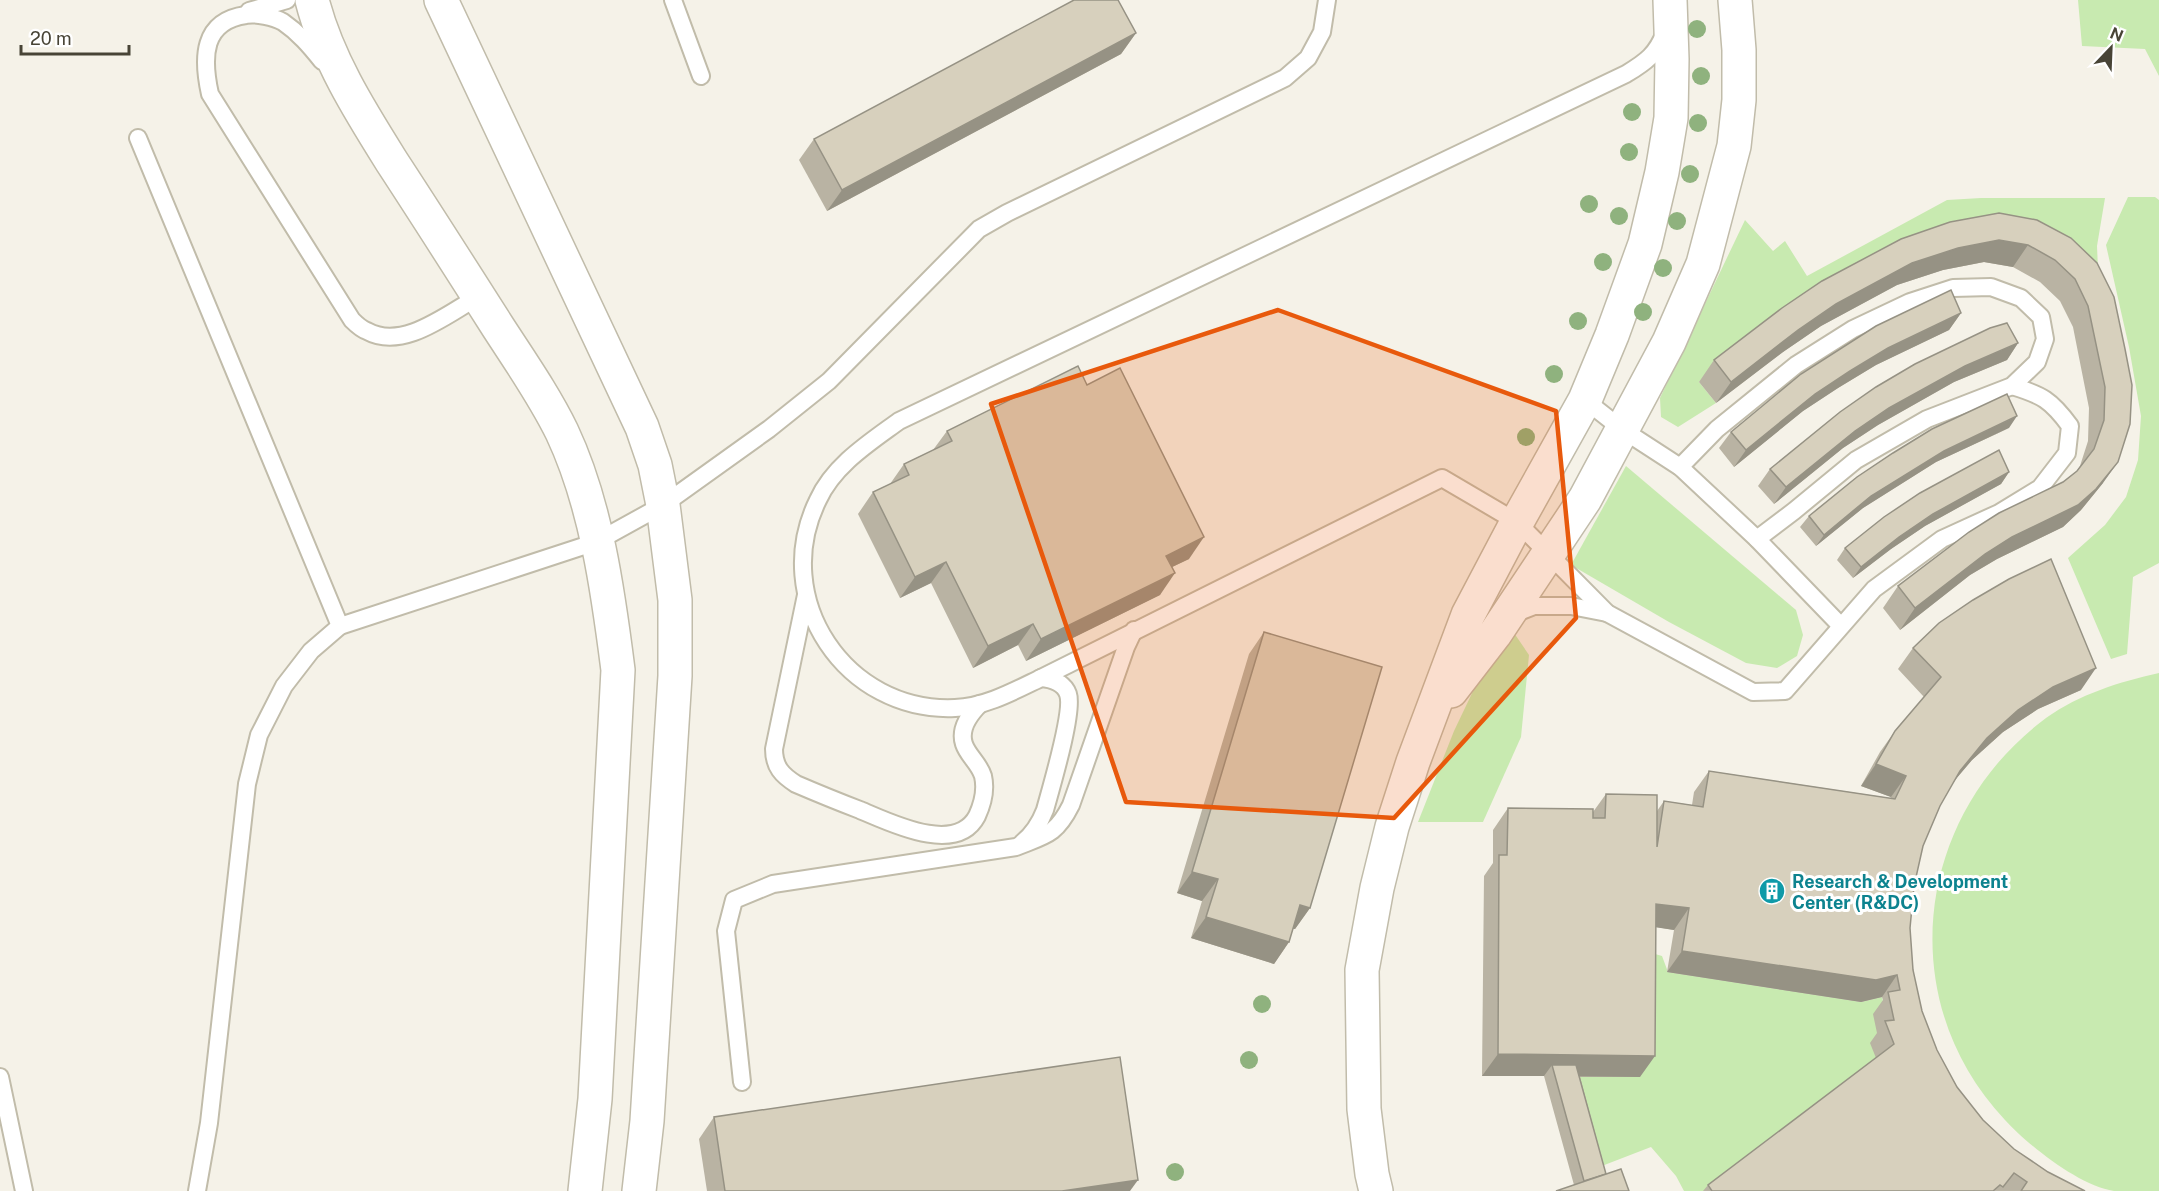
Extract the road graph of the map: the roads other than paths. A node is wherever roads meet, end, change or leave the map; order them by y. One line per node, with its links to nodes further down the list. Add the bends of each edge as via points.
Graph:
1 (287, 0): 8 (lane)
2 (312, 0): 10 (street, via 319,28)
3 (441, 0): 17 (street, via 642,427)
4 (673, 0): 9 (lane)
5 (1327, 0): 17 (lane, via 1322,32 1308,58 1285,78 979,229 829,381)
6 (1735, 0): 15 (street, via 1739,100 1734,146 1720,202 1703,264 1669,342)
7 (1670, 9): 14 (street, via 1671,118 1662,172 1645,244); 22 (lane, via 1660,46 1646,62 1626,74 898,421 839,469 818,499 802,561)
8 (231, 17): 10 (lane, via 252,14 280,20 304,38); 12 (lane, via 214,31 206,50 210,94 352,320 367,332 397,338 412,334)
9 (701, 76)
10 (354, 101): 12 (street)
11 (138, 138): 25 (lane)
12 (478, 297): 20 (street, via 562,431 584,488)
13 (2012, 386): 16 (lane, via 2037,362 2045,339 2041,317 2021,298 1991,287 1953,288 1910,302 1853,329 1796,365 1717,429); 19 (lane, via 1927,419 1856,460); 26 (lane, via 2036,393 2054,405 2070,426 2067,453 2040,488 1999,513 1942,539 1874,589)
14 (1585, 400): 15 (lane); 18 (street)
15 (1623, 430): 16 (lane); 21 (street, via 1586,499)
16 (1680, 467): 19 (lane)
17 (663, 505): 20 (lane); 37 (street, via 675,600 675,676 647,1121)
18 (1517, 522): 21 (lane); 27 (lane, via 1443,478); 30 (street, via 1468,615)
19 (1757, 539): 26 (lane)
20 (596, 542): 25 (lane); 36 (street, via 618,669 595,1099)
21 (1550, 554): 23 (lane); 24 (street)
22 (806, 593): 29 (lane, via 816,624 830,648 863,682 914,705 957,708); 29 (lane, via 774,749 774,761 783,776 913,832 951,834 975,820 981,808 983,777 964,744 965,722)
23 (1607, 614): 24 (lane, via 1571,606 1534,606); 26 (lane, via 1753,692 1785,691)
24 (1507, 617): 30 (street)
25 (340, 626): 35 (lane, via 311,651 284,686 259,735 247,784)
26 (1841, 626)
27 (1134, 630): 28 (lane); 31 (lane, via 1062,824)
28 (1041, 678): 29 (lane); 31 (lane, via 1067,690 1067,719 1041,822)
29 (980, 704)
30 (1431, 716): 38 (street, via 1392,827 1362,970 1364,1109)
31 (1016, 847): 33 (lane, via 773,884 734,900 726,931)
32 (0, 1077): 34 (lane)
33 (742, 1082)
34 (24, 1191)
35 (197, 1191)
36 (585, 1191)
37 (639, 1191)
38 (1376, 1191)

